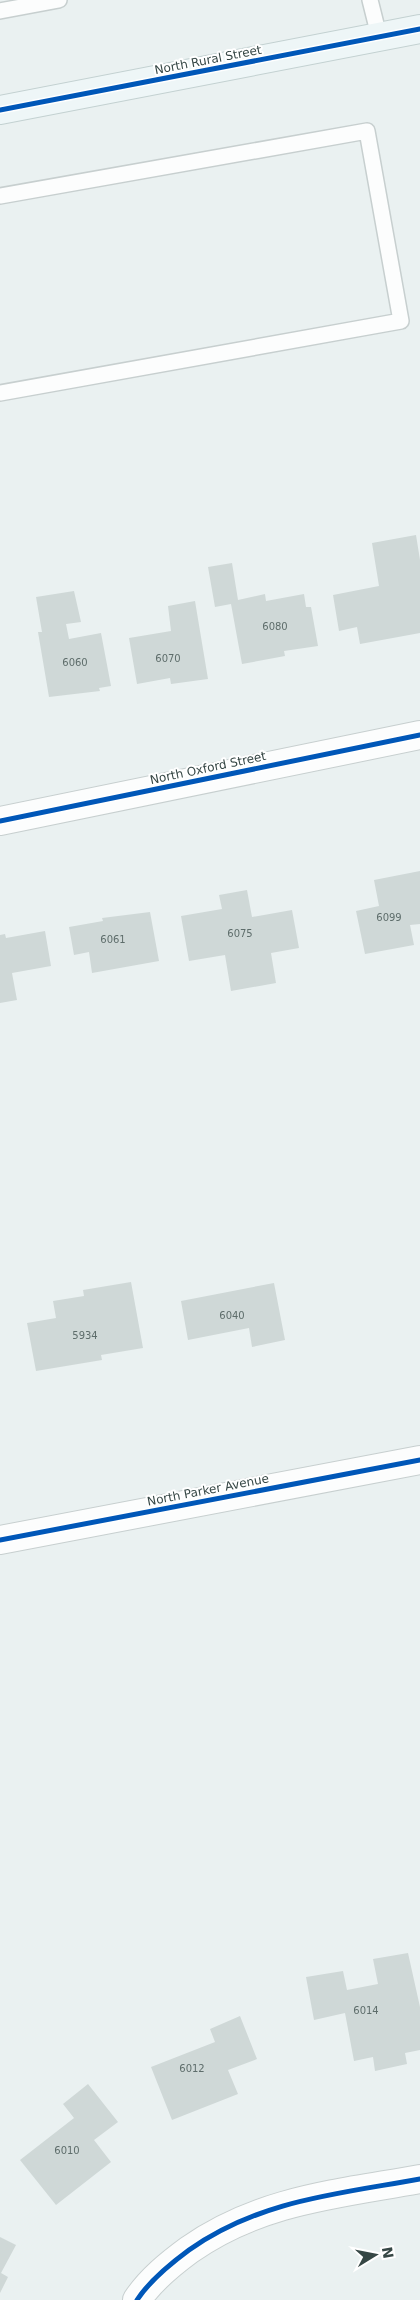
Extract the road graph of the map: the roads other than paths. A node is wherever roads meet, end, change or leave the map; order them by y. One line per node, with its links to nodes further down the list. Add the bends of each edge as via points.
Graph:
1 (59, 0): 3 (lane)
2 (370, 0): 5 (lane)
3 (0, 12)
4 (420, 29): 5 (street, North Rural Street)
5 (379, 36): 6 (street, North Rural Street)
6 (0, 110)
7 (0, 196): 8 (lane, via 367,132 401,321)
8 (0, 393)
9 (420, 735): 10 (street, North Oxford Street)
10 (0, 821)
11 (420, 1460): 12 (street, North Parker Avenue)
12 (0, 1540)
13 (420, 2179): 14 (street, via 292,2203 240,2220 212,2234 174,2261)
14 (137, 2300)

